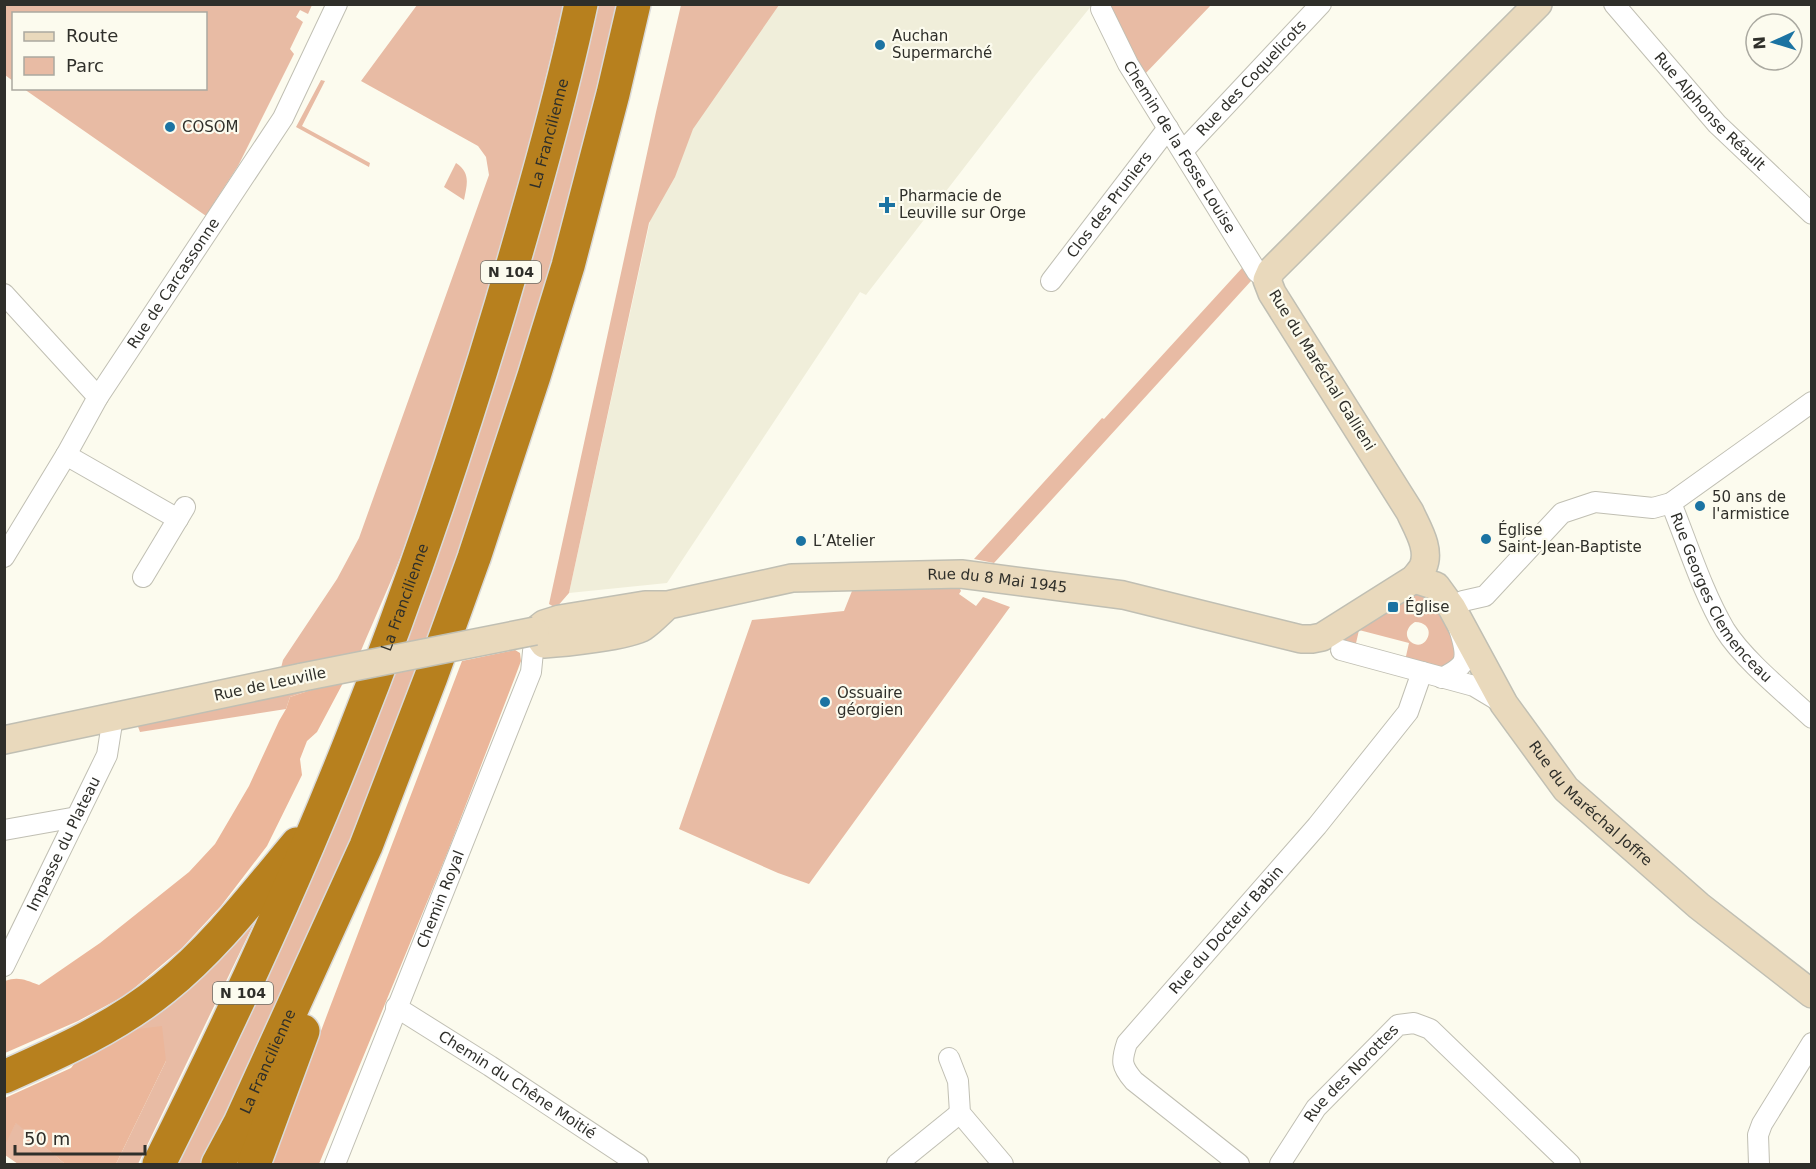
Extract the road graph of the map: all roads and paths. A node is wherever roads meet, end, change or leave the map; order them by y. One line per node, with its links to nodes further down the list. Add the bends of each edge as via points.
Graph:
1 (337, 4): 14 (street, Rue de Carcassonne, via 283,118)
2 (581, 4): 31 (highway, La Francilienne / N 104, via 517,250 458,442 379,668)
3 (634, 4): 33 (highway, La Francilienne / N 104, via 614,94 534,376 474,558)
4 (1321, 4): 9 (street, Rue des Coquelicots)
5 (1538, 4): 11 (street, Rue du Maréchal Gallieni, via 1271,271)
6 (1614, 4): 10 (street, Rue Alphonse Réault, via 1717,124)
7 (1101, 9): 8 (street, Chemin de la Fosse Louise, via 1128,64)
8 (1168, 128): 9 (street, Chemin de la Fosse Louise); 12 (street, Clos des Pruniers)
9 (1183, 151): 11 (street, Chemin de la Fosse Louise, via 1257,272)
10 (1812, 214)
11 (1267, 280): 20 (street, Rue du Maréchal Gallieni, via 1410,512 1425,557)
12 (1051, 281)
13 (4, 294): 14 (street)
14 (98, 397): 16 (street, Rue de Carcassonne)
15 (1812, 402): 17 (street)
16 (66, 455): 18 (street, Rue de Carcassonne); 19 (street, via 182,513)
17 (1671, 504): 21 (street, Rue Georges Clemenceau, via 1653,508 1594,502 1562,513 1485,596); 28 (street, Rue Georges Clemenceau, via 1726,631 1750,660)
18 (6, 550)
19 (143, 577)
20 (1414, 579): 21 (street, Rue du Maréchal Joffre, via 1436,586); 23 (street)
21 (1452, 608): 25 (street, via 1464,658 1457,669); 26 (street, Rue du Maréchal Joffre)
22 (535, 631): 23 (street, Rue du 8 Mai 1945, via 560,619 668,604 792,578 961,574 1123,595); 27 (street, Rue de Leuville, bridge); 36 (street, Chemin Royal, via 531,672)
23 (1331, 644): 24 (street, Rue du 8 Mai 1945)
24 (1422, 672): 25 (street, Rue du 8 Mai 1945); 48 (street, Rue du Docteur Babin, via 1408,712 1317,826 1127,1043 1124,1070 1134,1081)
25 (1442, 678): 26 (street, Rue du 8 Mai 1945, via 1474,686)
26 (1504, 704): 35 (street, Rue du Maréchal Joffre, via 1566,789 1699,906)
27 (113, 717): 29 (street, Rue de Leuville); 30 (street, Impasse du Plateau, via 107,755)
28 (1812, 718)
29 (4, 740)
30 (77, 817): 32 (street); 34 (street, Impasse du Plateau)
31 (319, 818): 39 (highway, via 209,947 164,988 79,1043); 41 (highway, La Francilienne / N 104, via 241,997)
32 (4, 830)
33 (366, 846): 42 (highway, La Francilienne / N 104); 43 (highway, via 356,887)
34 (4, 966)
35 (1812, 994)
36 (396, 1007): 44 (street, Chemin Royal); 45 (street, Chemin du Chêne Moitié)
37 (1812, 1043): 51 (street, via 1762,1124 1758,1135)
38 (949, 1058): 40 (street, via 958,1081)
39 (4, 1077)
40 (960, 1113): 46 (street); 47 (street)
41 (159, 1164)
42 (218, 1164)
43 (254, 1164)
44 (334, 1164)
45 (638, 1164)
46 (897, 1164)
47 (1003, 1164)
48 (1239, 1164)
49 (1280, 1164): 50 (street, Rue des Norottes, via 1316,1108 1398,1025 1414,1023 1430,1029)
50 (1570, 1164)
51 (1759, 1164)

